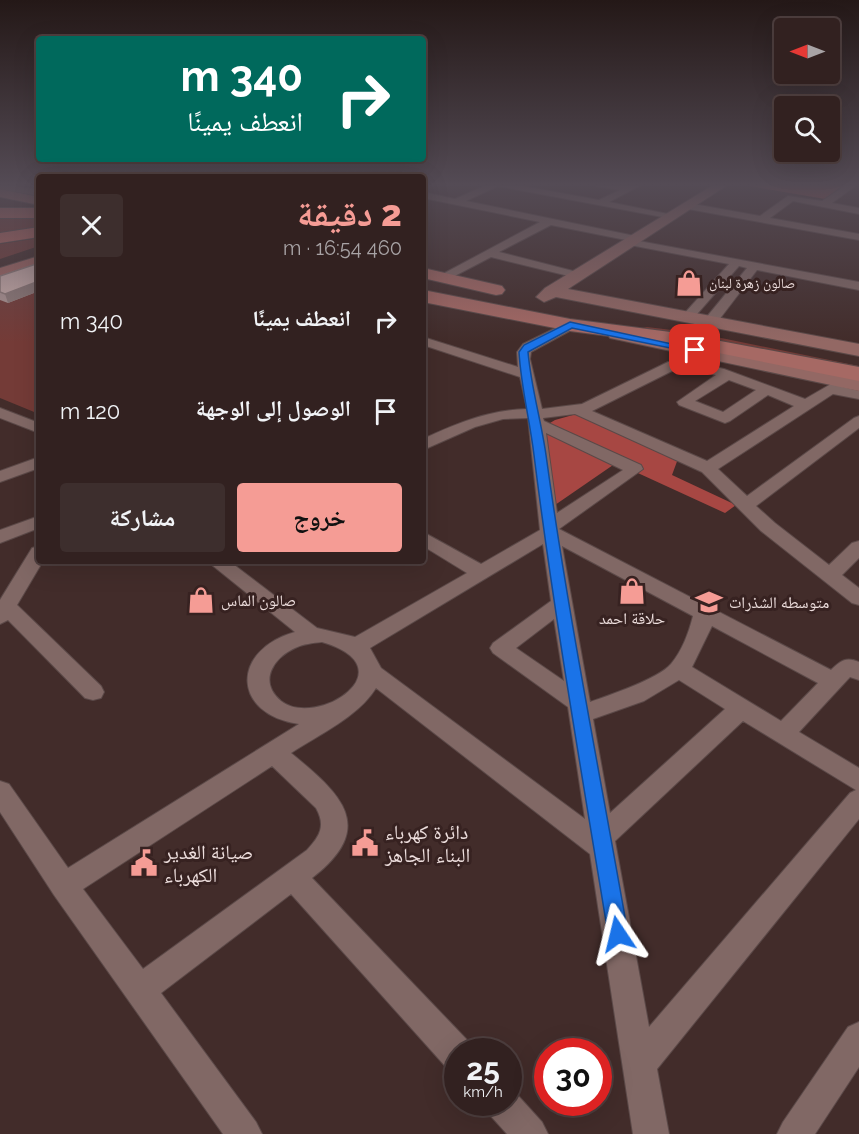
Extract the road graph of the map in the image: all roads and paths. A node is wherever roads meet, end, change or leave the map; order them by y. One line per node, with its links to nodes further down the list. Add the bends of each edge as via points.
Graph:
1 (15, 237): 5 (highway)
2 (520, 237): 8 (street)
3 (620, 237): 6 (street)
4 (638, 237): 6 (street)
5 (0, 239)
6 (633, 240): 12 (street); 17 (street)
7 (36, 250): 10 (main road)
8 (489, 253): 17 (street); 18 (street)
9 (36, 256): 14 (main road)
10 (0, 262)
11 (36, 262): 15 (main road)
12 (736, 263): 13 (street); 24 (street)
13 (754, 266): 20 (street); 25 (street)
14 (0, 268)
15 (0, 274)
16 (426, 274): 18 (main road)
17 (577, 275): 23 (street)
18 (443, 278): 23 (main road)
19 (426, 283): 23 (main road)
20 (859, 286)
21 (426, 288): 23 (main road)
22 (426, 297): 28 (main road)
23 (530, 297): 24 (street); 26 (main road)
24 (687, 318): 25 (street)
25 (710, 322): 32 (street)
26 (612, 324): 27 (main road); 28 (main road); 29 (main road)
27 (660, 324): 29 (main road, via 644,325 640,329); 34 (main road)
28 (570, 325): 31 (street); 35 (street, via 528,347 523,359)
29 (642, 334): 33 (main road)
30 (426, 342): 35 (street)
31 (695, 350): 33 (main road); 37 (street)
32 (859, 350)
33 (758, 354): 37 (main road)
34 (859, 360)
35 (525, 375): 43 (street)
36 (726, 375): 38 (street); 38 (street, via 684,402 725,418); 41 (street, via 697,364 677,364)
37 (848, 382): 39 (street); 40 (street)
38 (765, 390): 40 (street)
39 (859, 394)
40 (806, 405): 50 (street)
41 (578, 410): 43 (street); 50 (street)
42 (0, 413): 44 (street)
43 (535, 418): 48 (street, via 502,414 484,418); 54 (street); 54 (street, via 635,469)
44 (22, 421): 46 (street); 47 (street)
45 (859, 421): 52 (street)
46 (36, 427)
47 (0, 429)
48 (426, 444)
49 (36, 463): 51 (street)
50 (708, 468): 52 (street)
51 (0, 477)
52 (746, 505): 61 (street)
53 (36, 522): 55 (street)
54 (550, 529): 60 (street); 63 (street); 65 (street)
55 (0, 537)
56 (426, 540): 60 (street)
57 (859, 547): 61 (street)
58 (36, 557): 64 (street)
59 (221, 564): 66 (street)
60 (481, 573): 67 (street)
61 (830, 575): 62 (street)
62 (859, 598)
63 (562, 603): 73 (street); 73 (street, via 501,648)
64 (2, 611): 72 (street)
65 (704, 613): 68 (street, via 700,632); 71 (street)
66 (313, 636): 67 (street, via 341,638); 75 (street, via 283,644 268,655 259,668 257,683 263,697 276,709 316,716)
67 (357, 646): 69 (street, via 367,658)
68 (679, 670): 73 (street, via 636,695); 74 (street)
69 (371, 672): 75 (street, via 367,687); 81 (street)
70 (859, 672): 71 (street, via 848,666)
71 (834, 682): 76 (street)
72 (93, 692)
73 (580, 708): 81 (street)
74 (740, 709): 76 (street); 81 (street)
75 (338, 711): 77 (street)
76 (782, 735): 78 (street)
77 (273, 752): 82 (street, via 328,802 336,820 334,836 326,851); 83 (street)
78 (859, 781)
79 (0, 791): 83 (street)
80 (859, 800): 87 (street)
81 (602, 843): 87 (street)
82 (292, 876): 84 (street); 86 (street)
83 (64, 886): 84 (street)
84 (140, 990): 89 (street)
85 (859, 1038): 92 (street)
86 (444, 1040)
87 (641, 1062): 91 (street)
88 (514, 1116): 90 (street)
89 (244, 1134)
90 (530, 1134)
91 (651, 1134)
92 (795, 1134)

